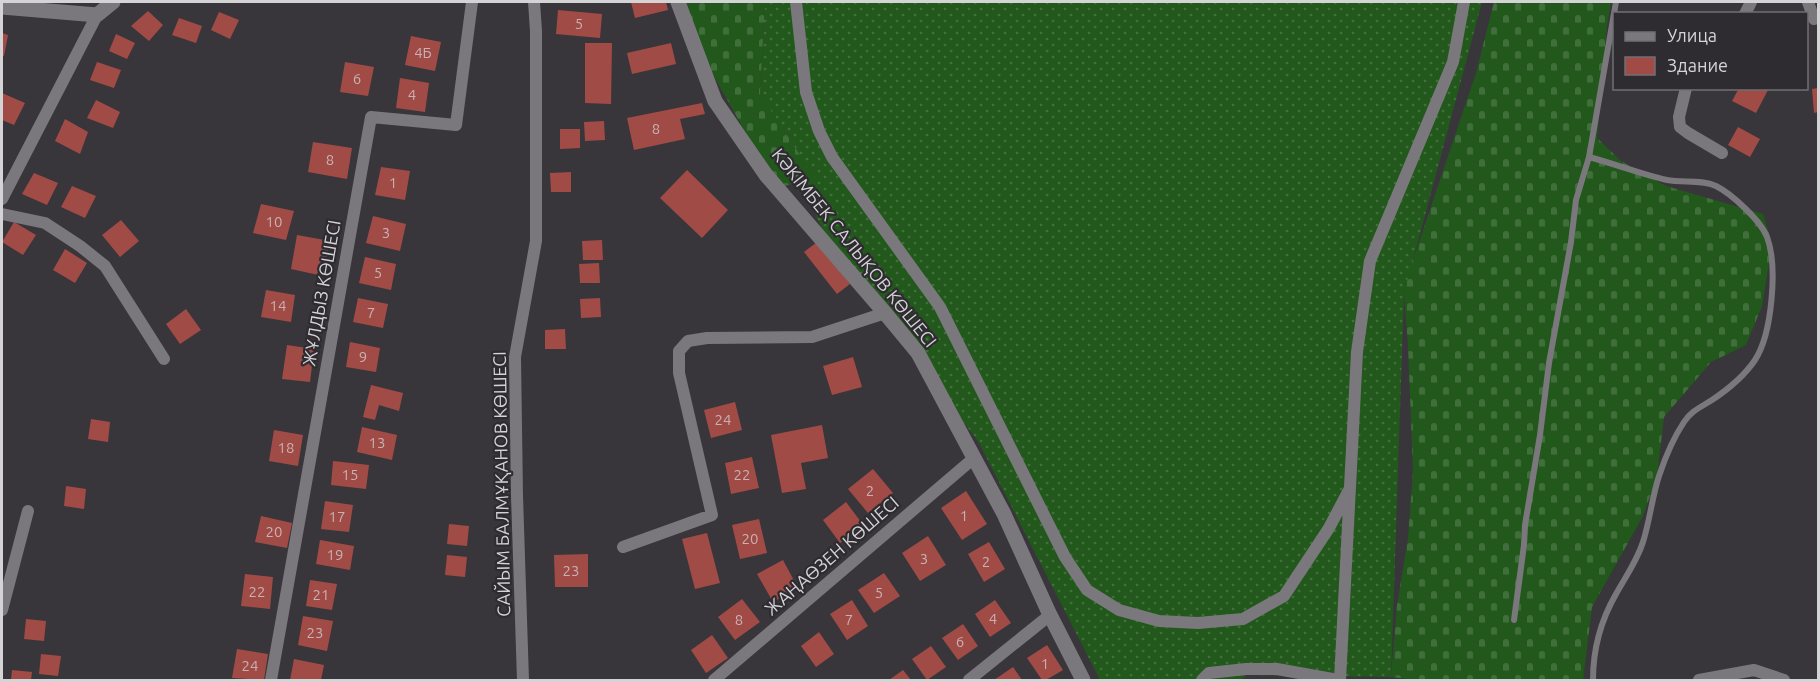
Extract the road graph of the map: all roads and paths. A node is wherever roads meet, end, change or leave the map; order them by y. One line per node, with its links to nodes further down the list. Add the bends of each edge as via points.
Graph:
1 (114, 2): 9 (street)
2 (472, 2): 26 (street, ЖҰЛДЫЗ КӨШЕСІ, via 456,125 371,117)
3 (534, 2): 27 (street, САЙЫМ БАЛМҰҚАНОВ КӨШЕСІ, via 536,241 515,357)
4 (678, 2): 17 (street, КӘКІМБЕК САЛЫҚОВ КӨШЕСІ, via 716,101 766,175)
5 (796, 2): 20 (street, via 806,92 819,131 832,157 940,307 1065,557 1087,590 1119,610 1159,621 1244,619 1284,596)
6 (1464, 2): 20 (street, via 1453,62 1370,261 1357,352)
7 (1808, 2): 11 (street)
8 (2, 7): 9 (street)
9 (97, 15): 15 (street)
10 (1613, 19): 14 (lane)
11 (1814, 19)
12 (1686, 90): 13 (street, via 1680,127)
13 (1722, 153)
14 (1589, 157): 25 (lane, via 1576,200 1549,363); 33 (lane, via 1669,180 1715,185 1758,223 1766,234 1772,260 1771,312 1763,345 1740,377 1683,423 1659,475 1638,555 1602,625)
15 (2, 199)
16 (2, 214): 18 (street, via 45,222 105,266)
17 (885, 313): 19 (street, КӘКІМБЕК САЛЫҚОВ КӨШЕСІ, via 918,353); 22 (street, via 812,337 688,341 679,351 679,373 712,515)
18 (164, 359)
19 (974, 458): 24 (street, КӘКІМБЕК САЛЫҚОВ КӨШЕСІ, via 1004,513); 28 (street, ЖАҢАӨЗЕН КӨШЕСІ)
20 (1349, 490): 32 (street)
21 (28, 510): 23 (street)
22 (623, 547)
23 (2, 610)
24 (1050, 615): 29 (street); 30 (street, КӘКІМБЕК САЛЫҚОВ КӨШЕСІ)
25 (1514, 620)
26 (271, 681)
27 (523, 681)
28 (714, 681)
29 (969, 681)
30 (1083, 681)
31 (1202, 681): 32 (street, via 1209,673 1246,669 1277,669)
32 (1339, 681)
33 (1593, 681)
34 (1699, 681): 35 (street, via 1754,670)
35 (1784, 681)

